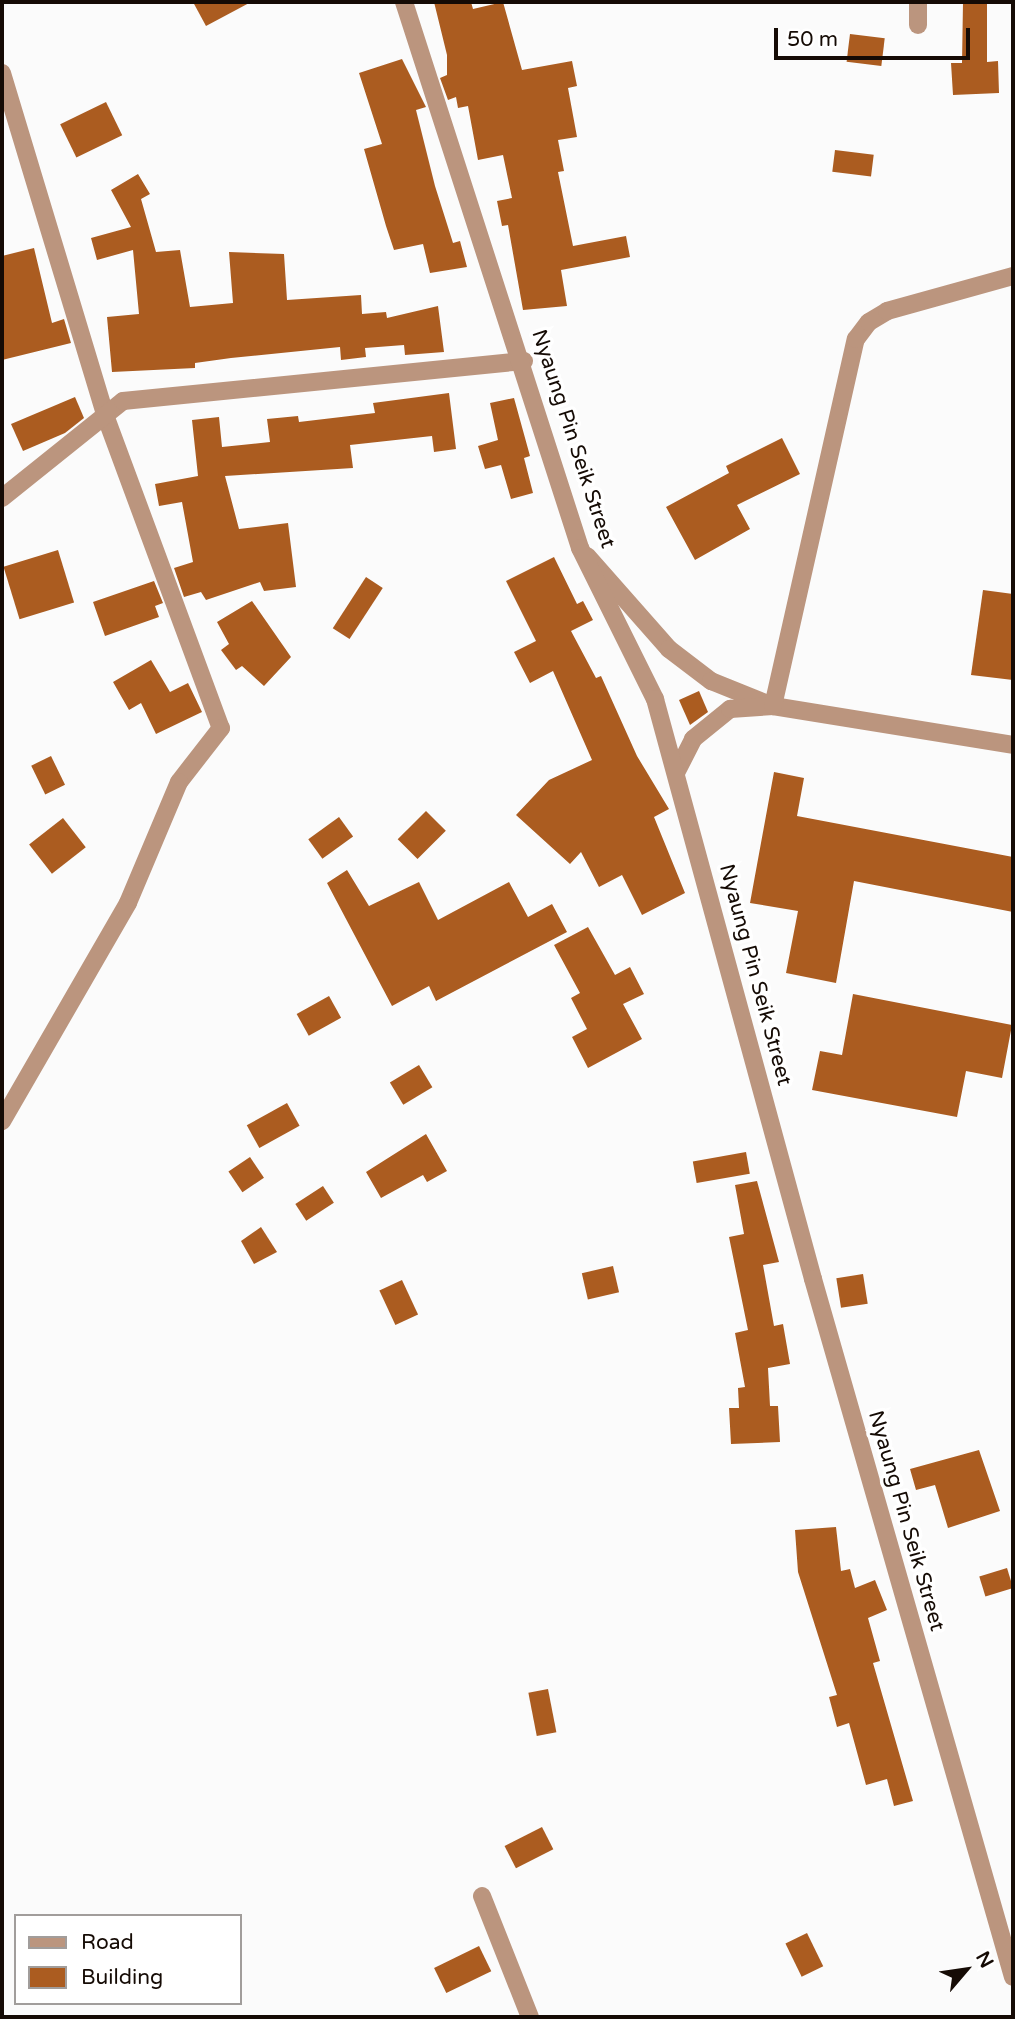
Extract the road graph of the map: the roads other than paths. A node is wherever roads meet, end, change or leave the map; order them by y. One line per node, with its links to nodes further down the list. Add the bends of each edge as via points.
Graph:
1 (404, 2): 6 (street, Nyaung Pin Seik Street)
2 (918, 2): 3 (street)
3 (918, 25)
4 (2, 73): 7 (street)
5 (1013, 276): 10 (street, via 887,311 869,322 856,340)
6 (524, 361): 7 (street, via 123,401); 9 (street, Nyaung Pin Seik Street)
7 (105, 415): 8 (street); 13 (street, via 221,728 179,782 128,903)
8 (2, 498)
9 (580, 548): 10 (street, via 669,649 711,681); 12 (street, Nyaung Pin Seik Street, via 656,699)
10 (773, 706): 11 (street); 12 (street, via 730,709 693,739)
11 (1013, 745)
12 (677, 771): 15 (street, Nyaung Pin Seik Street, via 813,1279)
13 (2, 1121)
14 (482, 1896): 16 (street)
15 (1013, 1977)
16 (530, 2017)

